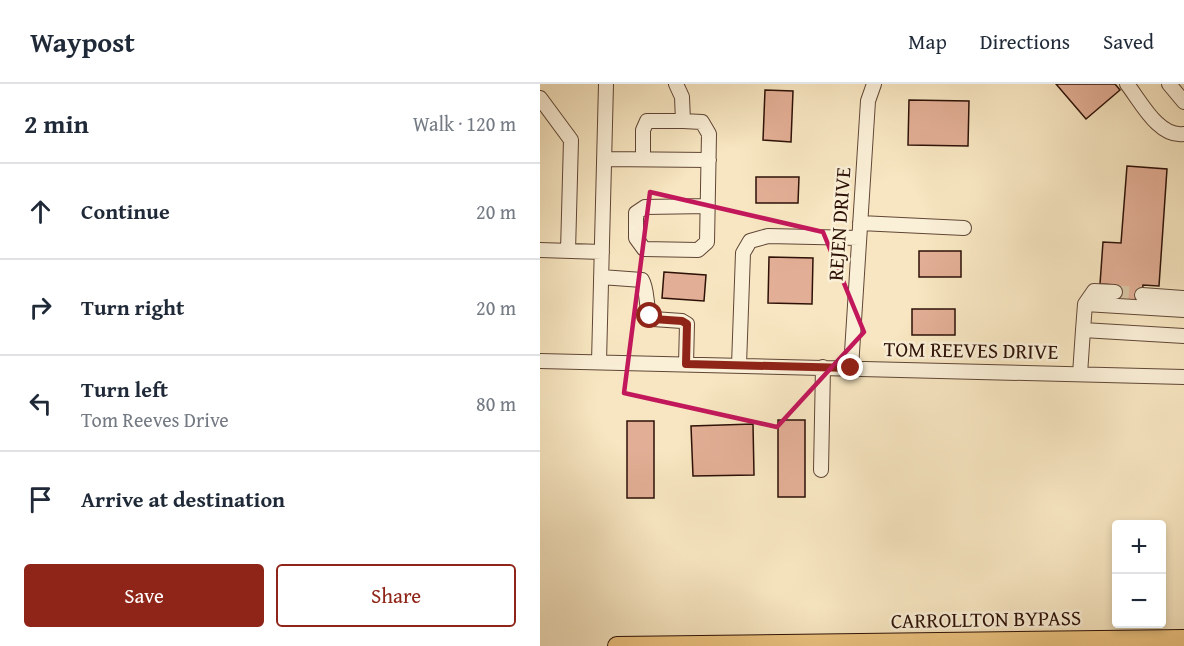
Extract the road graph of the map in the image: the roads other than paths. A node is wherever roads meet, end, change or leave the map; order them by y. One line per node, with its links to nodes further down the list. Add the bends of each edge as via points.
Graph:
1 (606, 84): 10 (street)
2 (676, 84): 8 (street, via 682,97)
3 (874, 84): 15 (street, REJEN DRIVE, via 868,101)
4 (1128, 84): 9 (street, via 1163,129 1172,135)
5 (1169, 84): 7 (street)
6 (540, 98): 17 (street, via 571,140)
7 (1184, 102)
8 (682, 121): 11 (street, via 647,121 643,130); 12 (street, via 702,122 709,134)
9 (1184, 134)
10 (604, 159): 11 (street); 18 (street)
11 (643, 159): 12 (street)
12 (709, 160): 13 (street)
13 (708, 206): 13 (street, via 707,242 698,250 644,249 636,238 636,213 645,207)
14 (964, 228): 15 (street)
15 (860, 230): 30 (street, via 768,236 750,241 743,253); 32 (street, REJEN DRIVE)
16 (540, 250): 17 (street)
17 (568, 251): 18 (street)
18 (602, 252): 19 (street)
19 (601, 277): 28 (street); 29 (street, via 642,280 653,319 687,324)
20 (1115, 292): 23 (street, via 1094,291)
21 (1142, 295): 22 (street)
22 (1184, 300)
23 (1085, 304): 24 (street); 25 (street)
24 (1184, 310)
25 (1083, 330): 26 (street); 33 (street)
26 (1184, 336)
27 (540, 361): 28 (street, TOM REEVES DRIVE)
28 (599, 362): 29 (street, TOM REEVES DRIVE)
29 (686, 364): 30 (street, TOM REEVES DRIVE)
30 (739, 365): 31 (street, TOM REEVES DRIVE)
31 (823, 368): 32 (street, TOM REEVES DRIVE); 35 (street)
32 (851, 368): 33 (street, TOM REEVES DRIVE)
33 (1080, 374): 34 (street, TOM REEVES DRIVE)
34 (1184, 377)
35 (821, 470)
36 (1184, 639): 37 (main road, CARROLLTON BYPASS)
37 (617, 646)

